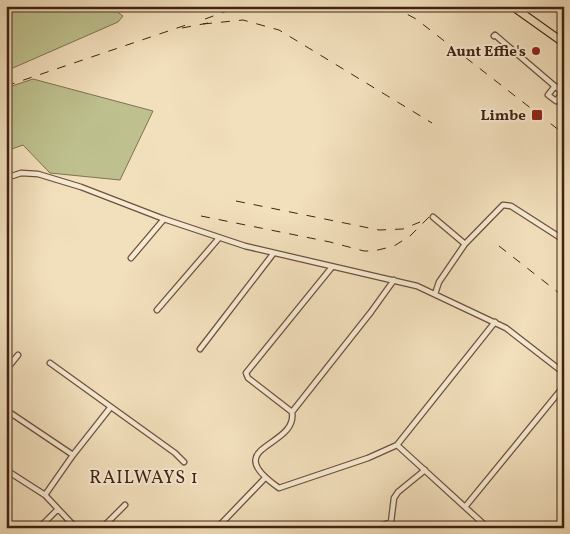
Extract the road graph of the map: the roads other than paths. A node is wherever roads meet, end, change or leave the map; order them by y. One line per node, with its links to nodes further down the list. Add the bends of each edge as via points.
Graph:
1 (512, 6): 3 (highway)
2 (494, 36): 5 (street)
3 (564, 44)
4 (564, 81): 5 (street)
5 (557, 87): 6 (street); 6 (street, via 548,95 556,101)
6 (563, 93)
7 (6, 178): 9 (street, via 21,173 38,174)
8 (433, 217): 12 (street)
9 (164, 219): 10 (street); 14 (street)
10 (219, 238): 13 (street); 18 (street)
11 (564, 240): 12 (street, via 507,204)
12 (465, 244): 17 (street, via 439,282)
13 (273, 254): 15 (street); 20 (street)
14 (131, 258)
15 (332, 267): 16 (street); 28 (street, via 246,373 248,378)
16 (394, 280): 17 (street); 28 (street)
17 (435, 294): 19 (street)
18 (157, 310)
19 (495, 322): 24 (street); 29 (street)
20 (200, 349)
21 (18, 355): 23 (street)
22 (50, 363): 26 (street)
23 (6, 370)
24 (564, 373)
25 (564, 386): 37 (street)
26 (110, 408): 30 (street); 31 (street)
27 (6, 410): 30 (street)
28 (292, 412): 34 (street, via 292,422 256,457 256,468)
29 (396, 445): 33 (street); 34 (street, via 279,488)
30 (73, 455): 35 (street)
31 (184, 462)
32 (6, 470): 35 (street)
33 (425, 470): 37 (street); 43 (street, via 394,498 391,522)
34 (265, 478): 42 (street)
35 (45, 495): 38 (street)
36 (125, 505): 41 (street)
37 (465, 507): 44 (street)
38 (58, 509): 39 (street); 40 (street)
39 (39, 528)
40 (76, 528)
41 (102, 528)
42 (217, 528)
43 (375, 528)
44 (488, 528)

